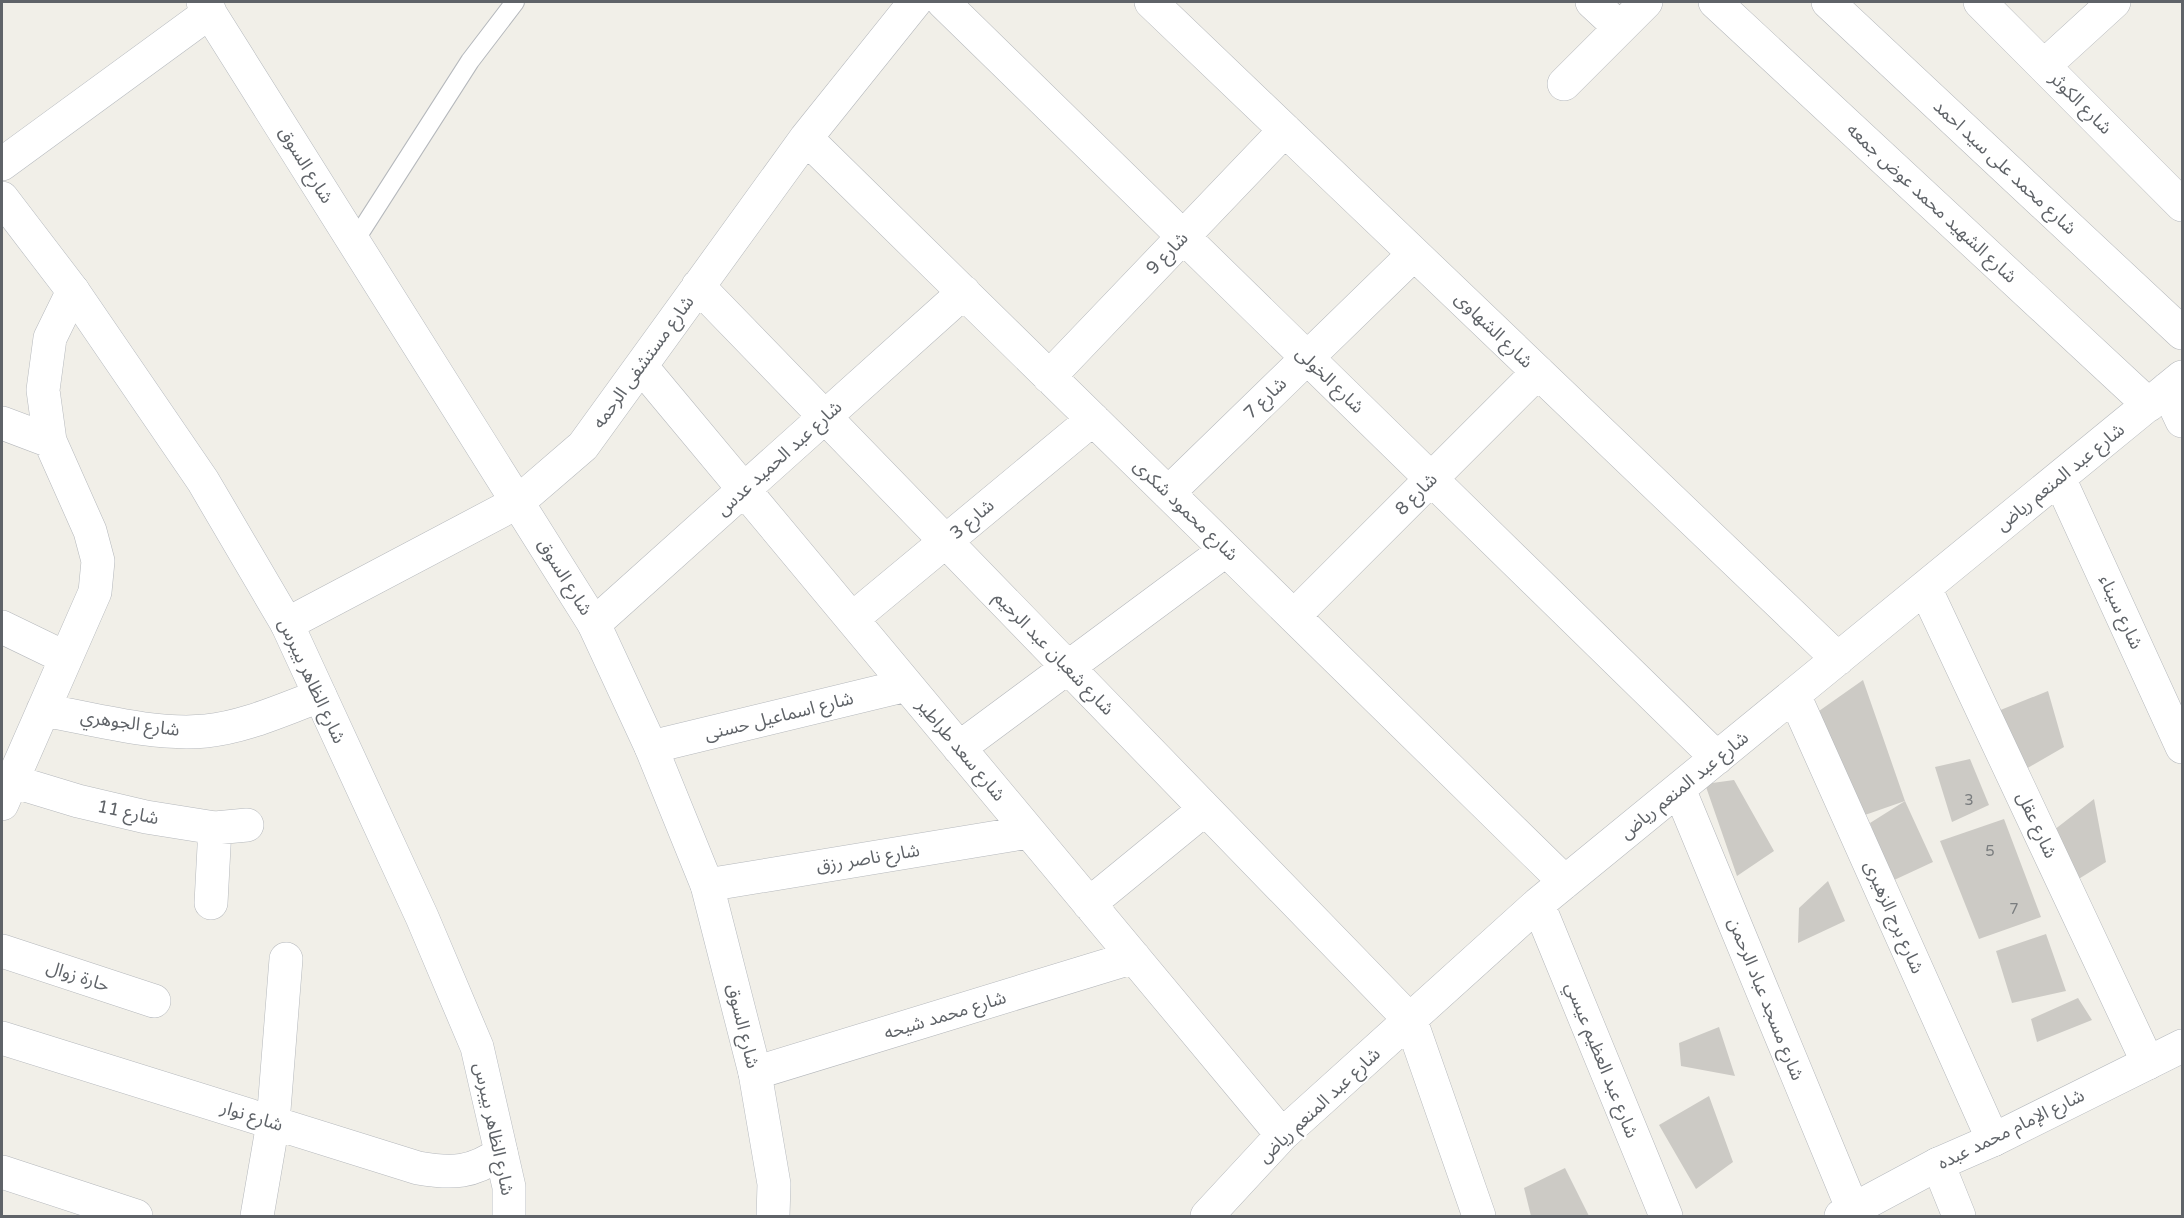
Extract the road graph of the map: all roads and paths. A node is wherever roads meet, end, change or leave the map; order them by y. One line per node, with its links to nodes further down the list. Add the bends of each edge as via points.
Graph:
1 (515, 2): 21 (lane, via 470,61)
2 (915, 2): 16 (street, شارع مستشفى الرحمه)
3 (943, 2): 20 (street, شارع الخولى)
4 (1151, 2): 15 (street, شارع الشهاوى)
5 (1592, 2): 12 (street)
6 (1646, 2): 12 (street)
7 (1715, 2): 31 (street, شارع الشهيد محمد عوض جمعه)
8 (1828, 2): 26 (street, شارع محمد على سيد احمد)
9 (1980, 2): 13 (street, شارع الكوثر)
10 (2114, 2): 13 (street)
11 (207, 7): 17 (street); 21 (street, شارع السوق)
12 (1620, 28): 14 (street)
13 (2044, 66): 19 (street, شارع الكوثر)
14 (1564, 84)
15 (1285, 130): 20 (street, شارع 9); 22 (street, شارع الشهاوى)
16 (806, 138): 23 (street, شارع مستشفى الرحمه); 25 (street, شارع محمود شكرى)
17 (2, 164)
18 (2, 198): 24 (street, شارع الظاهر بيبرس)
19 (2182, 205)
20 (1184, 236): 27 (street, شارع الخولى); 30 (street, شارع 9)
21 (354, 242): 41 (street, شارع السوق)
22 (1414, 254): 27 (street, شارع 7); 29 (street, شارع الشهاوى)
23 (698, 286): 28 (street, شارع مستشفى الرحمه); 32 (street, شارع شعبان عبد الرحيم)
24 (73, 291): 36 (street, via 50,338 42,390); 47 (street, شارع الظاهر بيبرس, via 203,481)
25 (964, 292): 30 (street, شارع محمود شكرى); 32 (street, شارع عبد الحميد عدس)
26 (2182, 333)
27 (1307, 357): 38 (street, شارع الخولى); 40 (street, شارع 7)
28 (641, 366): 39 (street, شارع سعد طراطير); 41 (street, شارع مستشفى الرحمه, via 583,446)
29 (1538, 372): 38 (street, شارع 8); 51 (street, شارع الشهاوى)
30 (1049, 377): 33 (street, شارع محمود شكرى)
31 (2166, 390): 34 (street); 37 (street, شارع عبد المنعم رياض)
32 (825, 417): 39 (street, شارع عبد الحميد عدس); 42 (street, شارع شعبان عبد الرحيم)
33 (1093, 419): 40 (street, شارع محمود شكرى); 42 (street, شارع 3)
34 (2182, 421)
35 (2, 423): 36 (street)
36 (51, 441): 50 (street, via 90,531 98,561 95,592)
37 (2059, 478): 44 (street, شارع عبد المنعم رياض); 58 (street, شارع سيناء)
38 (1431, 479): 45 (street, شارع 8); 60 (street, شارع الخولى)
39 (744, 489): 46 (street, شارع سعد طراطير); 48 (street, شارع عبد الحميد عدس)
40 (1168, 493): 43 (street, شارع محمود شكرى)
41 (518, 502): 47 (street, شارع مستشفى الرحمه); 48 (street, شارع السوق)
42 (945, 542): 46 (street, شارع 3); 52 (street, شارع شعبان عبد الرحيم)
43 (1226, 550): 45 (street, شارع محمود شكرى); 52 (street)
44 (1925, 588): 51 (street, شارع عبد المنعم رياض); 79 (street, شارع عقل)
45 (1294, 616): 67 (street, شارع محمود شكرى)
46 (852, 619): 53 (street, شارع سعد طراطير)
47 (287, 624): 55 (street, شارع الظاهر بيبرس)
48 (594, 624): 57 (street, شارع السوق)
49 (2, 627): 50 (street)
50 (66, 658): 56 (street)
51 (1838, 659): 54 (street, شارع عبد المنعم رياض)
52 (1068, 667): 59 (street); 63 (street, شارع شعبان عبد الرحيم)
53 (907, 684): 57 (street, شارع اسماعيل حسنى); 59 (street, شارع سعد طراطير)
54 (1794, 695): 60 (street, شارع عبد المنعم رياض); 83 (street, شارع برج الزهيرى)
55 (320, 696): 56 (street, شارع الجوهري, via 247,723 206,731 158,731); 84 (street, شارع الظاهر بيبرس, via 477,1047)
56 (43, 710): 62 (street)
57 (651, 747): 68 (street, شارع السوق)
58 (2182, 747)
59 (959, 748): 66 (street, شارع سعد طراطير)
60 (1718, 758): 61 (street, شارع عبد المنعم رياض)
61 (1679, 789): 67 (street, شارع عبد المنعم رياض); 87 (street, شارع مسجد عباد الرحمن)
62 (7, 792): 65 (street, شارع 11, via 78,801)
63 (1205, 808): 70 (street); 76 (street, شارع شعبان عبد الرحيم)
64 (247, 825): 65 (street, شارع 11)
65 (215, 828): 69 (street)
66 (1029, 832): 68 (street, شارع ناصر رزق); 70 (street, شارع سعد طراطير)
67 (1565, 882): 71 (street, شارع عبد المنعم رياض)
68 (707, 885): 80 (street, شارع السوق)
69 (211, 903)
70 (1089, 904): 73 (street, شارع سعد طراطير)
71 (1538, 904): 76 (street, شارع عبد المنعم رياض); 94 (street, شارع عبد العظيم عيسي)
72 (2, 951): 75 (street, حارة زوال)
73 (1134, 957): 80 (street, شارع محمد شيحه); 82 (street, شارع سعد طراطير)
74 (286, 959): 81 (street)
75 (154, 1001)
76 (1411, 1021): 82 (street, شارع عبد المنعم رياض); 93 (street)
77 (2, 1038): 81 (street, شارع نوار)
78 (2182, 1046): 79 (street, شارع الإمام محمد عبده)
79 (2148, 1063): 83 (street, شارع الإمام محمد عبده)
80 (755, 1073): 91 (street, شارع السوق, via 774,1184)
81 (273, 1123): 84 (street, شارع نوار, via 440,1172 483,1166); 89 (street)
82 (1282, 1135): 92 (street, شارع عبد المنعم رياض)
83 (1993, 1140): 85 (street, شارع الإمام محمد عبده)
84 (501, 1153): 90 (street, شارع الظاهر بيبرس, via 509,1187)
85 (1938, 1164): 87 (street, شارع الإمام محمد عبده); 95 (street)
86 (2, 1172): 88 (street)
87 (1847, 1213)
88 (136, 1216)
89 (257, 1216)
90 (508, 1216)
91 (773, 1216)
92 (1207, 1216)
93 (1479, 1216)
94 (1666, 1216)
95 (1959, 1216)

